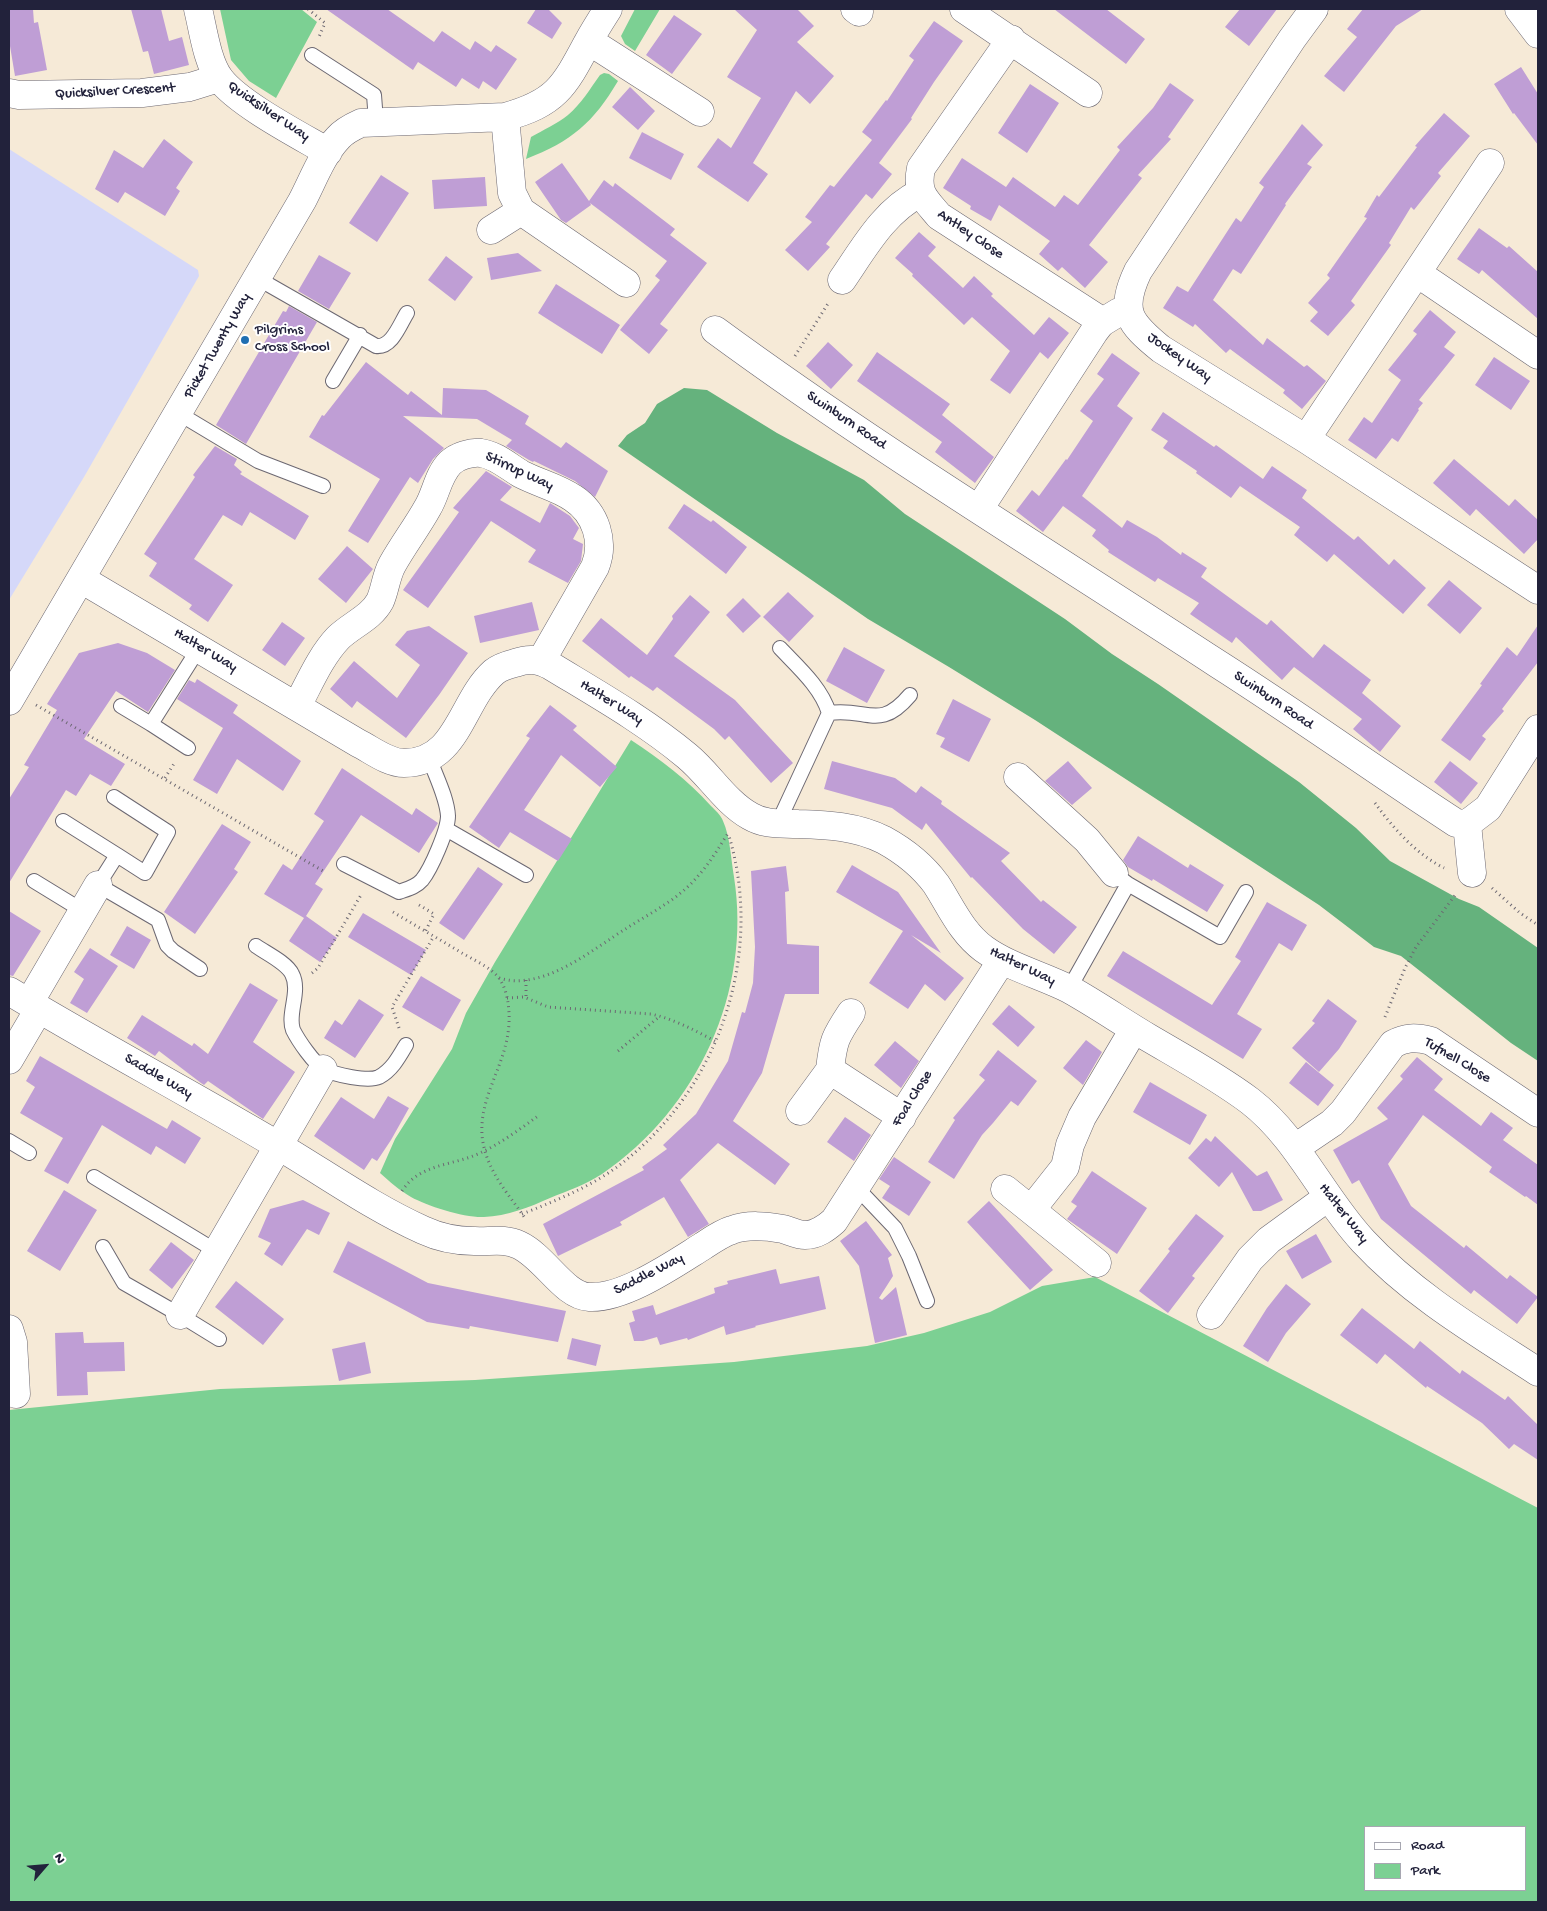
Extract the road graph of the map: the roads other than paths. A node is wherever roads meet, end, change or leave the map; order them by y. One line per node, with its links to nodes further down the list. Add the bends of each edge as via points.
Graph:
1 (198, 9): 10 (street, Quicksilver Way)
2 (608, 9): 8 (street, Picket Twenty Way)
3 (964, 9): 7 (street)
4 (1314, 9): 25 (street, via 1138,272 1131,286)
5 (1519, 9): 6 (street)
6 (1538, 34)
7 (1011, 39): 12 (street); 18 (street, via 921,168)
8 (588, 41): 13 (street); 14 (street, Picket Twenty Way, via 573,72 562,86 538,105)
9 (312, 55): 15 (lane, via 374,94)
10 (219, 78): 11 (street, Quicksilver Crescent, via 190,87 142,93); 16 (street, Quicksilver Way, via 233,92)
11 (9, 93)
12 (1088, 93)
13 (700, 112)
14 (505, 117): 15 (street, Picket Twenty Way); 19 (street, via 512,193)
15 (376, 121): 16 (street, Picket Twenty Way, via 360,123 348,130 337,138)
16 (328, 152): 22 (street, Picket Twenty Way)
17 (1490, 163): 21 (street)
18 (920, 192): 23 (street, via 893,211); 27 (street, Antley Close, via 939,216)
19 (521, 211): 20 (street); 24 (street)
20 (491, 230)
21 (1417, 273): 30 (street); 33 (street)
22 (257, 278): 29 (lane); 32 (street, Picket Twenty Way)
23 (842, 280)
24 (626, 283)
25 (1128, 310): 27 (street); 33 (street, Jockey Way, via 1142,334 1161,349)
26 (407, 313): 29 (lane, via 388,344 382,347)
27 (1103, 322): 35 (street)
28 (715, 330): 35 (street, Swinburn Road, via 768,370)
29 (360, 336): 31 (lane)
30 (1538, 355)
31 (333, 380)
32 (178, 414): 34 (lane, via 258,461); 36 (street, Picket Twenty Way)
33 (1306, 439): 37 (street, Jockey Way)
34 (323, 486)
35 (979, 509): 54 (street, Swinburn Road, via 1221,665 1456,823)
36 (82, 579): 38 (street, Halter Way); 42 (street, Picket Twenty Way)
37 (1538, 590)
38 (200, 648): 44 (street, Halter Way); 46 (lane)
39 (780, 648): 45 (lane, via 813,683)
40 (541, 661): 44 (street, Stirrup Way, via 600,556 596,527 573,498 492,456 471,453 450,463 444,471 429,506 391,566 379,602 336,640); 49 (street, Halter Way, via 524,660 494,672 450,739 437,754); 53 (street, Halter Way, via 675,746 728,799 736,822)
41 (910, 695): 45 (lane, via 900,706 883,716)
42 (11, 696)
43 (121, 706): 46 (lane)
44 (297, 706): 49 (street, Halter Way, via 396,762)
45 (829, 713): 53 (lane)
46 (151, 724): 48 (lane)
47 (1538, 729): 54 (street, via 1488,808)
48 (188, 748)
49 (429, 757): 55 (lane, via 446,807)
50 (1018, 777): 60 (street, via 1088,840)
51 (114, 797): 56 (lane, via 168,832 145,873)
52 (62, 821): 56 (lane)
53 (778, 823): 66 (street, Halter Way, via 852,828 897,848 925,870 973,940)
54 (1467, 824): 58 (street)
55 (446, 829): 57 (lane, via 423,879 412,888 399,892); 59 (lane)
56 (117, 855): 62 (lane)
57 (344, 864)
58 (1472, 873)
59 (526, 876)
60 (1121, 879): 63 (lane, via 1220,937); 68 (lane)
61 (34, 881): 64 (lane)
62 (98, 885): 64 (street); 67 (lane, via 158,920 167,945)
63 (1246, 892)
64 (83, 911): 69 (street)
65 (256, 946): 74 (lane, via 292,973 295,984 293,1029)
66 (1002, 960): 68 (street, Halter Way); 78 (street, Foal Close)
67 (200, 969)
68 (1069, 989): 71 (street, Halter Way)
69 (25, 1001): 73 (street); 80 (street, Saddle Way)
70 (851, 1013): 75 (street, via 833,1044)
71 (1134, 1029): 81 (street, Halter Way, via 1236,1091 1266,1114); 87 (street, via 1082,1117 1064,1167)
72 (406, 1045): 74 (lane, via 394,1065 377,1078 360,1079)
73 (9, 1060)
74 (322, 1069): 80 (street)
75 (830, 1070): 76 (street); 78 (street)
76 (800, 1111)
77 (1538, 1113): 81 (street, Tufnell Close, via 1430,1041 1402,1039 1393,1044 1343,1112)
78 (902, 1117): 84 (street, Foal Close)
79 (9, 1141): 82 (lane)
80 (277, 1145): 88 (street, Saddle Way, via 424,1231 463,1241 497,1239 522,1246 537,1256 568,1288 587,1298 610,1295 656,1275 731,1230 756,1226 806,1235); 90 (street)
81 (1295, 1148): 86 (street, Halter Way)
82 (29, 1153)
83 (94, 1177): 90 (lane)
84 (857, 1188): 88 (street, Foal Close, via 834,1221); 92 (lane, via 895,1228)
85 (1005, 1190): 87 (street)
86 (1328, 1197): 94 (street, via 1269,1240 1250,1259); 97 (street, Halter Way, via 1383,1261 1450,1314)
87 (1031, 1210): 91 (street)
88 (817, 1233)
89 (103, 1247): 93 (lane, via 124,1283)
90 (216, 1251): 93 (street)
91 (1097, 1263)
92 (928, 1301)
93 (180, 1314): 96 (lane)
94 (1211, 1315)
95 (9, 1328): 98 (street, via 13,1342)
96 (219, 1339)
97 (1538, 1372)
98 (16, 1394)

